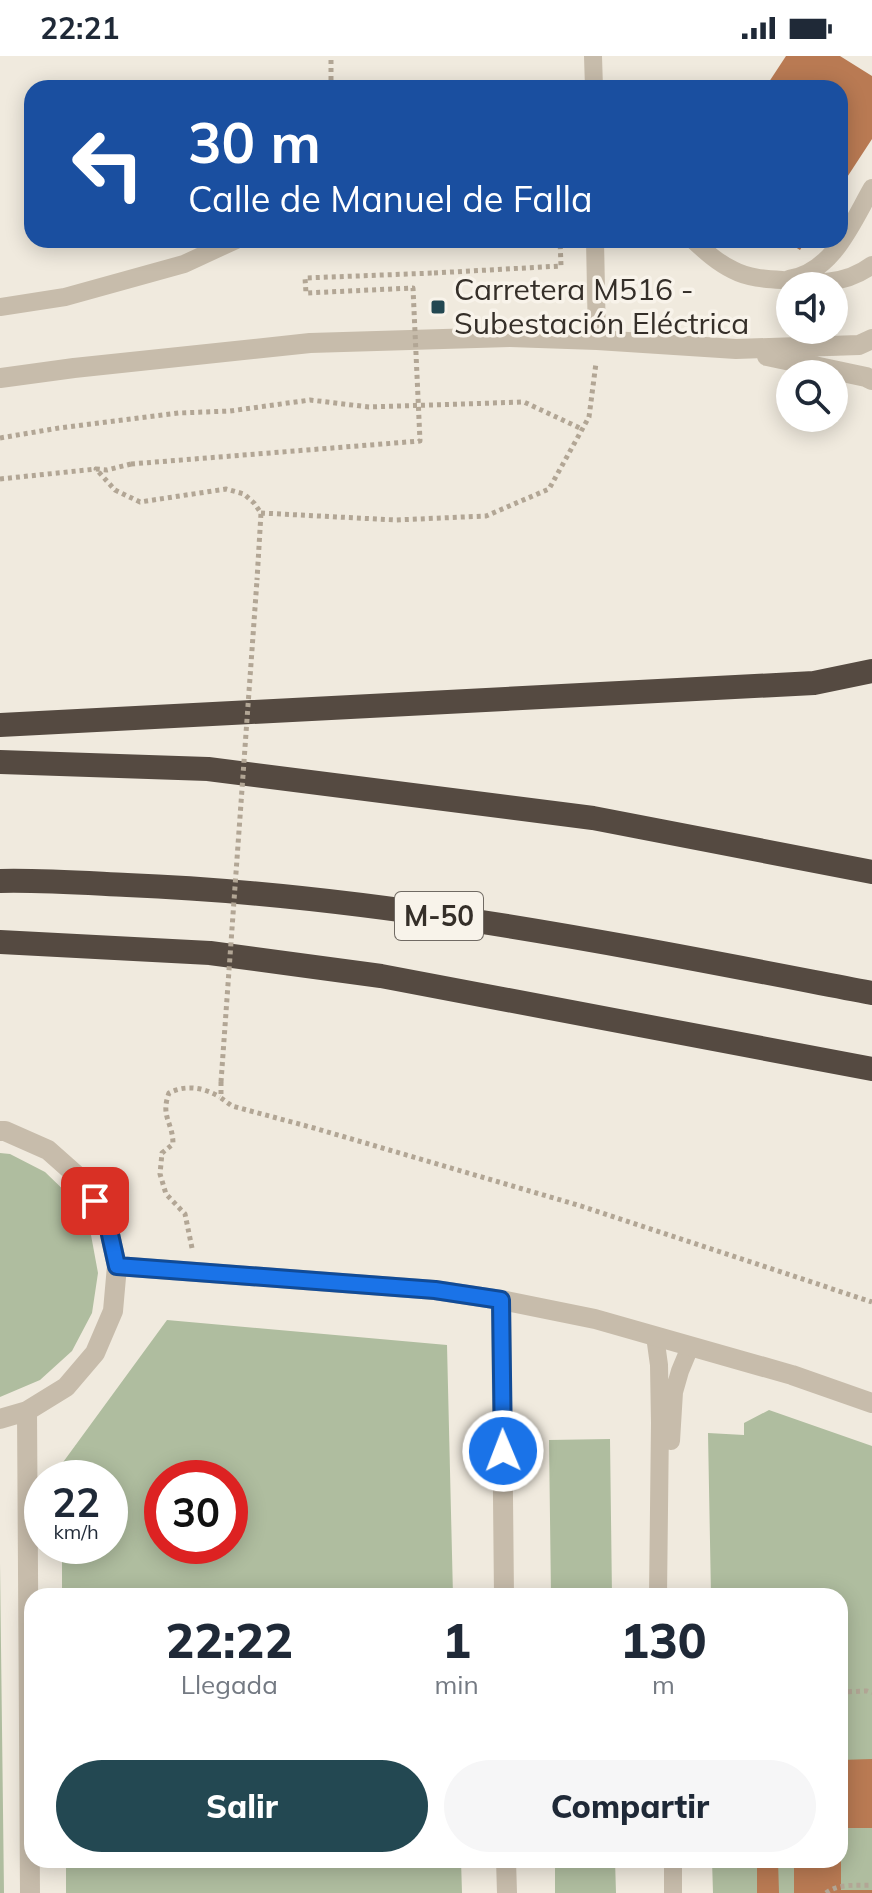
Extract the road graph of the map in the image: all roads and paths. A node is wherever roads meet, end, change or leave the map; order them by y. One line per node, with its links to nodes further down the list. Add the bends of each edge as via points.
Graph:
1 (331, 56): 3 (path)
2 (593, 56): 4 (lane)
3 (331, 80)
4 (594, 80)
5 (872, 188): 6 (lane)
6 (848, 228)
7 (220, 248): 16 (lane, via 184,264 65,297)
8 (560, 248): 24 (path, bridge, via 561,266 305,278 306,293 413,288 420,441)
9 (595, 248): 18 (lane)
10 (702, 248): 15 (lane, via 734,271)
11 (836, 248): 13 (lane)
12 (872, 265): 14 (lane)
13 (809, 272)
14 (848, 277)
15 (776, 280)
16 (0, 307)
17 (872, 339): 19 (street, via 859,345)
18 (597, 340): 19 (street); 20 (street, via 310,343); 22 (path, via 589,417)
19 (736, 349): 21 (street)
20 (0, 378)
21 (872, 380)
22 (582, 429): 23 (path, via 524,402 369,407 310,400); 26 (path, via 549,489 486,516 396,520)
23 (0, 438)
24 (96, 469): 25 (path); 26 (path, via 115,490 140,502 226,489 244,494)
25 (0, 479)
26 (261, 513): 35 (path, bridge)
27 (872, 671): 28 (highway, via 814,683)
28 (0, 725)
29 (0, 762): 30 (highway, via 208,769 593,818)
30 (872, 872)
31 (0, 881): 33 (highway, M-50, via 203,888 391,908 593,939)
32 (0, 942): 34 (highway, via 210,953 381,976)
33 (872, 993)
34 (872, 1071)
35 (221, 1098): 37 (path, via 208,1090 184,1088 169,1093 165,1105 173,1144 162,1153 160,1174 166,1194 185,1214); 40 (path, via 232,1106 581,1206)
36 (0, 1131): 38 (street, via 48,1150 83,1181 107,1221)
37 (192, 1249)
38 (117, 1266): 39 (street, via 435,1290); 44 (street, via 113,1311 95,1353 66,1387)
39 (501, 1300): 41 (street); 47 (street)
40 (872, 1302)
41 (655, 1336): 42 (street); 48 (lane)
42 (690, 1347): 43 (street); 49 (lane, via 674,1392)
43 (872, 1403)
44 (27, 1411): 45 (street); 46 (street)
45 (0, 1419)
46 (28, 1588)
47 (504, 1588)
48 (658, 1588)
49 (670, 1588)
50 (848, 1692): 51 (path)
51 (872, 1693)
52 (30, 1868): 57 (street)
53 (506, 1868): 58 (street)
54 (662, 1868): 59 (lane)
55 (673, 1868): 60 (lane)
56 (872, 1885): 61 (path, via 841,1886)
57 (30, 1893)
58 (507, 1893)
59 (662, 1893)
60 (673, 1893)
61 (826, 1893)

